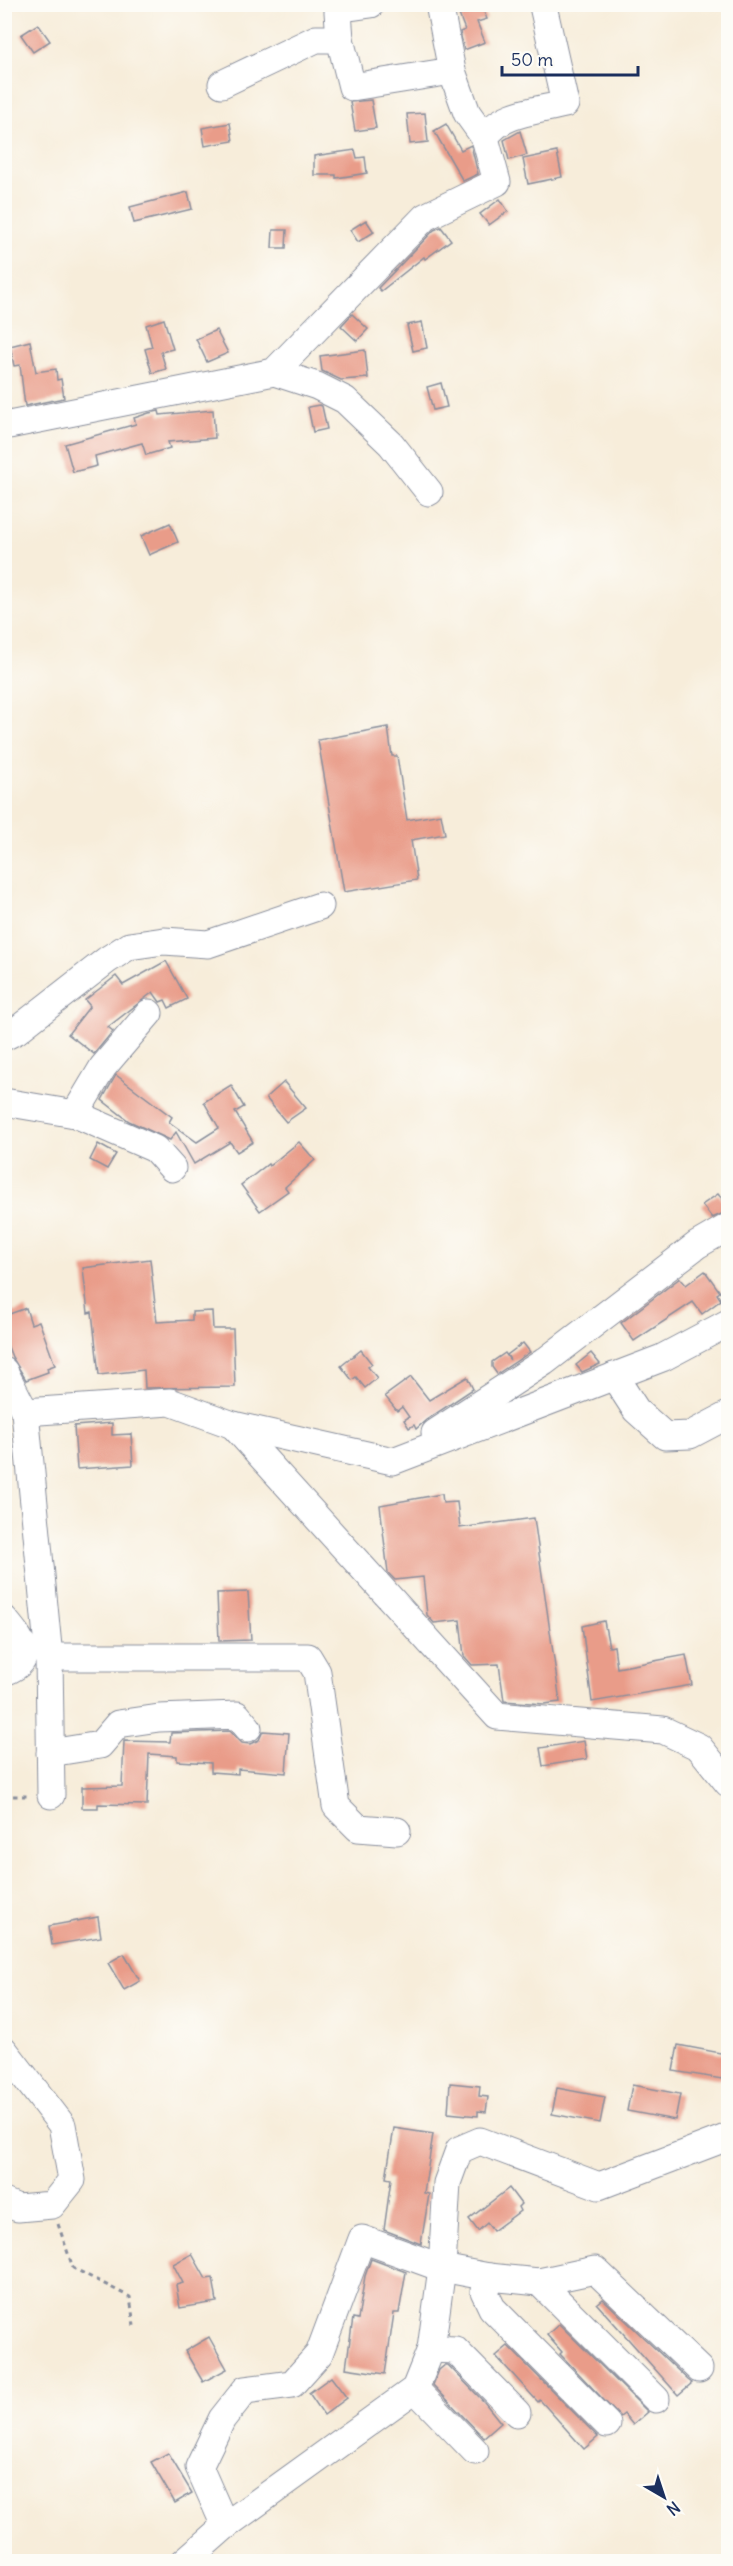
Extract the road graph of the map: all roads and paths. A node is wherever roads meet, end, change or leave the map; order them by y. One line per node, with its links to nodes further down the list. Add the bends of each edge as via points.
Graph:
1 (371, 4): 4 (street, via 338,12)
2 (439, 4): 5 (street)
3 (543, 6): 7 (street, via 565,104 508,118 492,126)
4 (340, 39): 5 (street, via 352,87); 6 (street, via 316,39)
5 (452, 71): 7 (street, via 467,113)
6 (222, 84)
7 (485, 138): 8 (street, via 497,182 425,217)
8 (274, 372): 9 (street); 10 (street, via 345,400 391,444)
9 (4, 426)
10 (429, 492)
11 (320, 906): 13 (street, via 208,944 164,941 129,946)
12 (149, 1013): 15 (street, via 103,1067)
13 (4, 1037)
14 (4, 1102): 15 (street)
15 (75, 1114): 16 (street, via 156,1149)
16 (172, 1168)
17 (729, 1227): 24 (street, via 697,1245 544,1362)
18 (729, 1323): 20 (street, via 662,1358)
19 (4, 1371): 21 (street)
20 (614, 1376): 22 (street, via 636,1410 665,1436 690,1435); 24 (street)
21 (26, 1412): 23 (street, via 170,1402); 26 (street)
22 (729, 1415)
23 (233, 1425): 24 (street); 30 (street, via 497,1716 663,1730 699,1747)
24 (393, 1461)
25 (4, 1619): 27 (street, via 23,1642 23,1657 16,1668)
26 (49, 1656): 29 (street); 32 (street, via 308,1657 317,1672 336,1806 358,1828)
27 (4, 1672)
28 (248, 1728): 29 (street, via 237,1715 159,1718 118,1724 100,1745)
29 (50, 1753): 31 (street)
30 (729, 1783)
31 (51, 1795)
32 (398, 1832)
33 (4, 2050): 35 (street)
34 (4, 2084): 35 (street)
35 (39, 2097): 37 (street, via 62,2125 72,2180)
36 (729, 2137): 39 (street, via 599,2186 480,2141 459,2150 447,2183)
37 (52, 2205): 38 (street); 42 (path, via 73,2268 130,2297)
38 (9, 2209)
39 (442, 2268): 40 (street); 43 (street); 50 (street, via 362,2239 319,2354 292,2384 245,2390 222,2419 203,2458 199,2467)
40 (489, 2277): 41 (street); 48 (street, via 484,2291 492,2308)
41 (539, 2282): 44 (street, via 595,2270); 46 (street)
42 (134, 2326)
43 (430, 2349): 45 (street); 47 (street, via 456,2350)
44 (699, 2369)
45 (415, 2389): 49 (street); 50 (street)
46 (656, 2399)
47 (517, 2414)
48 (608, 2424)
49 (475, 2451)
50 (225, 2526): 51 (street)
51 (184, 2562)

